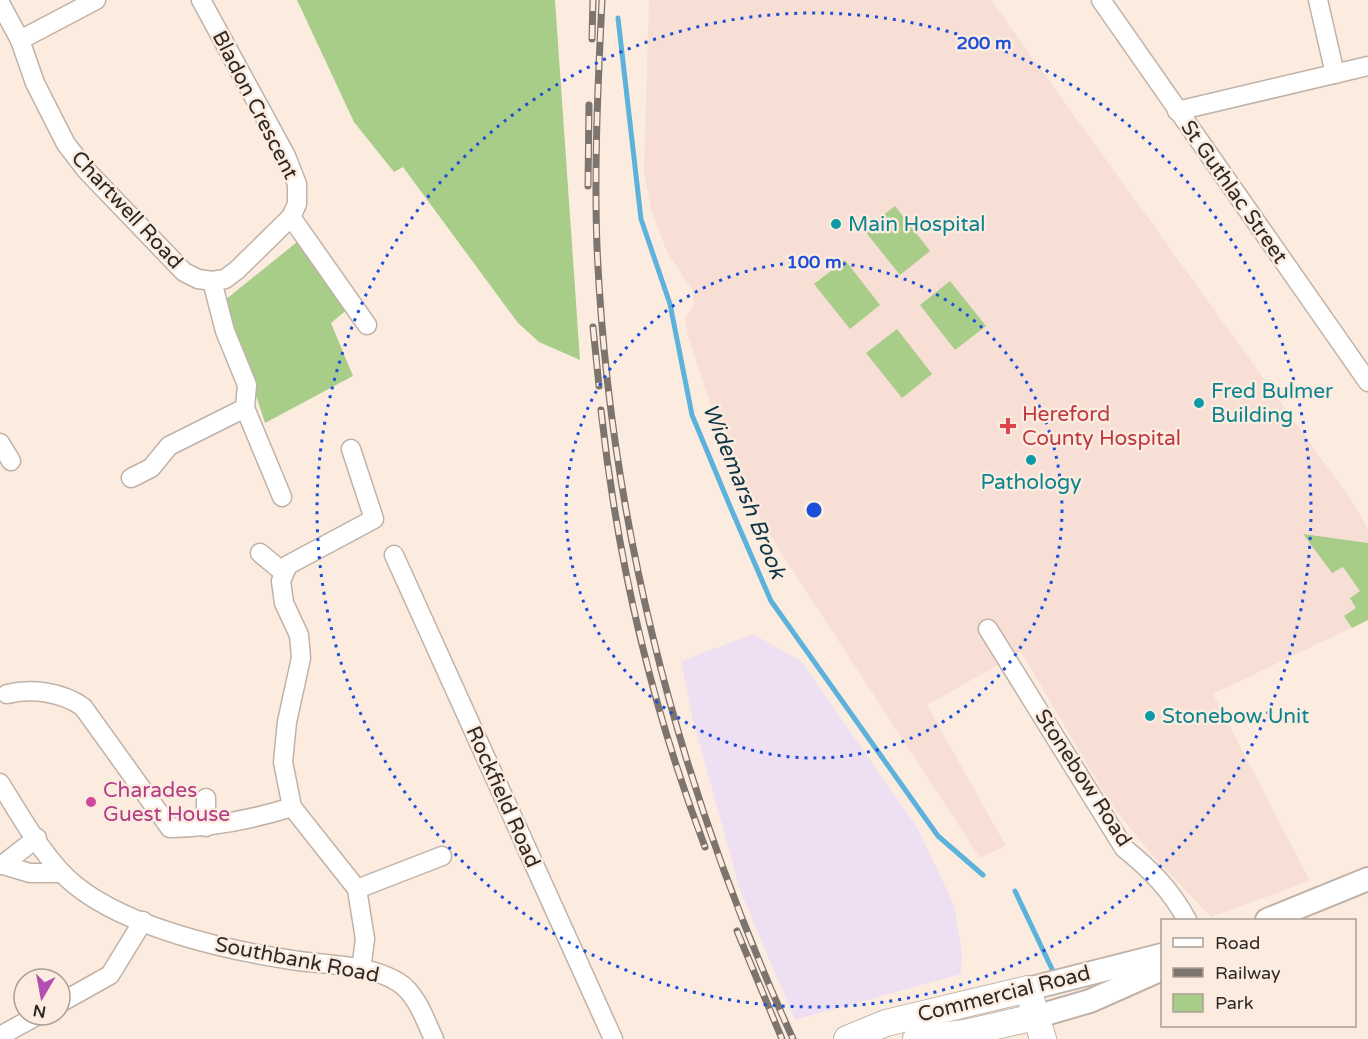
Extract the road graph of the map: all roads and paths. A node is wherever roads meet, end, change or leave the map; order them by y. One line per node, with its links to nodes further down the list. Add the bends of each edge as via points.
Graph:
1 (96, 0): 6 (street)
2 (201, 0): 10 (street, Bladon Crescent, via 286,156 297,184 297,204)
3 (1101, 0): 9 (street, St Guthlac Street)
4 (1318, 0): 8 (street)
5 (0, 3): 6 (street, Chartwell Road)
6 (20, 40): 11 (street, Chartwell Road, via 35,83 66,144 87,171 184,272)
7 (1367, 69): 8 (street)
8 (1335, 74): 9 (street)
9 (1177, 111): 13 (street, St Guthlac Street)
10 (291, 217): 11 (street, via 237,270 225,279); 12 (street)
11 (212, 281): 14 (street, via 225,331 247,385)
12 (367, 325)
13 (1368, 382)
14 (245, 408): 18 (street, via 169,446 151,468); 19 (street)
15 (0, 443): 17 (street)
16 (351, 449): 22 (street, via 375,519)
17 (11, 461)
18 (131, 478)
19 (282, 497)
20 (260, 553): 22 (street)
21 (394, 555): 49 (street, Rockfield Road)
22 (285, 569): 27 (street, via 281,581 284,603 299,635 300,658 286,722 283,762)
23 (988, 628): 35 (street, Stonebow Road, via 1124,848 1155,874)
24 (8, 694): 28 (street, via 41,692 74,700 111,742 170,828)
25 (0, 783): 29 (street, Southbank Road)
26 (206, 798): 28 (street)
27 (292, 807): 28 (street, via 250,821); 34 (street)
28 (206, 827)
29 (37, 838): 31 (street); 32 (street, Southbank Road)
30 (442, 856): 34 (street)
31 (1, 864): 32 (street, via 30,873)
32 (62, 873): 37 (street, Southbank Road, via 98,901)
33 (1368, 879): 36 (main road)
34 (357, 889): 40 (street, via 365,939)
35 (1186, 919)
36 (1272, 919)
37 (143, 921): 40 (street, Southbank Road, via 241,952); 42 (street, via 110,975)
38 (1161, 955): 41 (main road, Commercial Road)
39 (1161, 969): 45 (main road, Commercial Road, via 1090,1000)
40 (361, 970): 48 (street, Southbank Road, via 392,979 408,990)
41 (1028, 989): 43 (highway, Commercial Road); 45 (highway)
42 (72, 996)
43 (998, 997): 46 (highway); 50 (highway, Commercial Road, via 886,1023)
44 (16, 1027): 47 (street)
45 (1039, 1028): 46 (highway, Commercial Road)
46 (1009, 1032): 51 (highway, Commercial Road)
47 (0, 1036)
48 (434, 1039)
49 (613, 1039)
50 (847, 1039)
51 (916, 1039)

